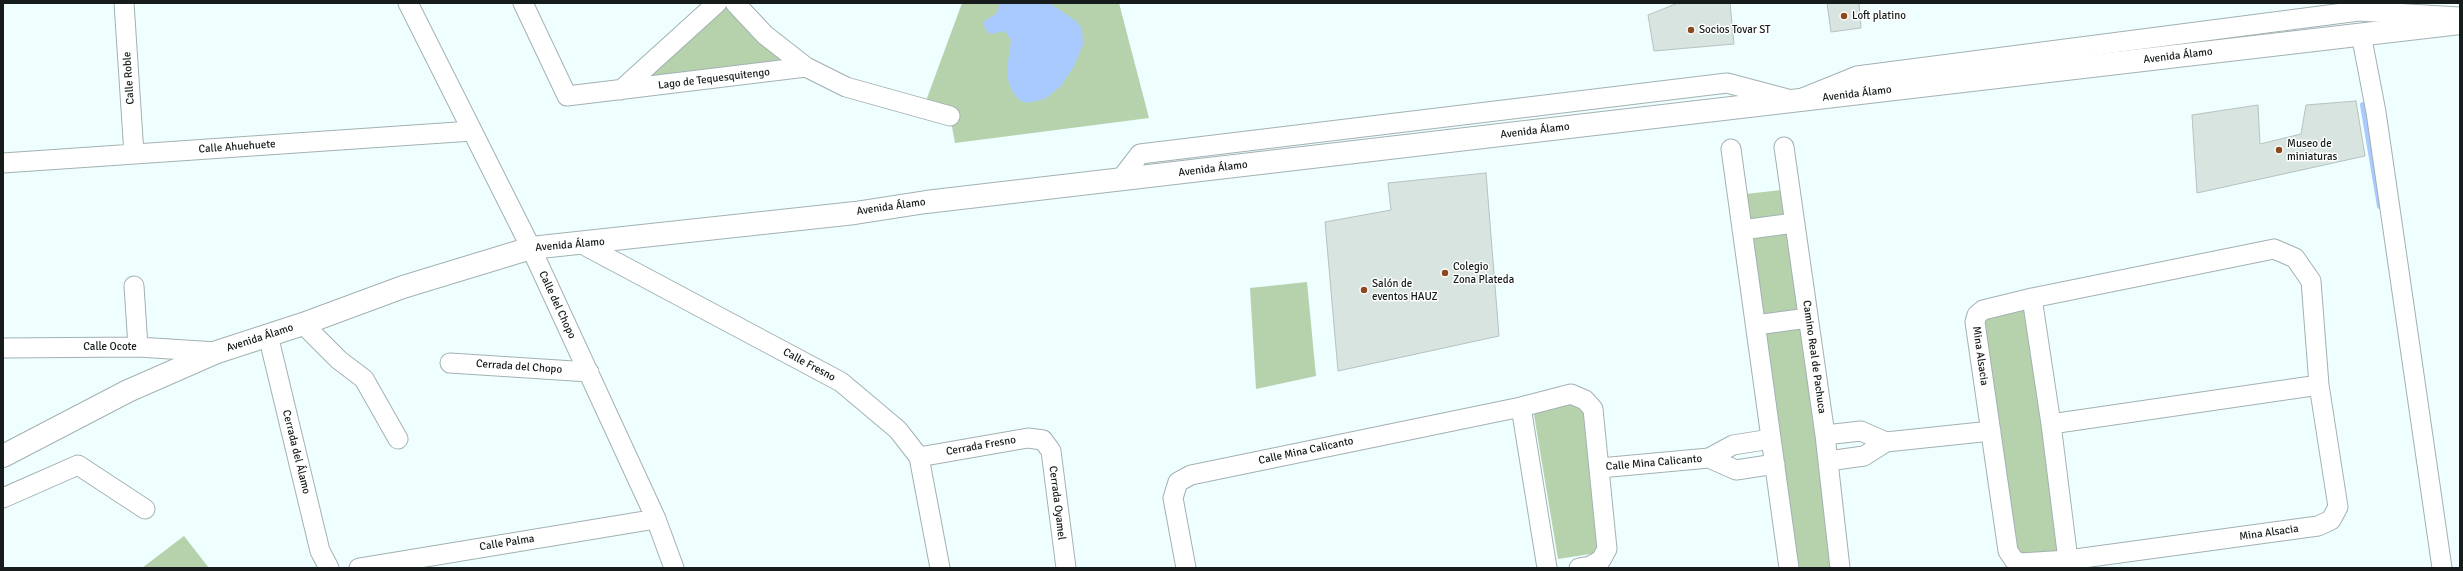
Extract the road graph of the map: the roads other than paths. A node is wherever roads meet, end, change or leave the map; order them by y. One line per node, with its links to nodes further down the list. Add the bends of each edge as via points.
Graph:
1 (124, 3): 16 (street, Calle Roble)
2 (408, 3): 13 (street, Calle del Chopo)
3 (523, 3): 10 (street, Lago de Tequesquitengo, via 567,96)
4 (717, 3): 10 (street, Lago de Tequesquitengo)
5 (736, 3): 9 (street, via 766,34)
6 (2460, 17): 11 (street, via 2358,11 1857,76)
7 (2460, 23): 8 (street, Avenida Álamo)
8 (2361, 34): 11 (street, Avenida Álamo); 62 (street, via 2376,112)
9 (806, 67): 10 (street, Lago de Tequesquitengo); 12 (street, via 846,87)
10 (621, 90)
11 (1795, 101): 20 (street, Avenida Álamo)
12 (950, 116)
13 (472, 131): 16 (street, Calle Ahuehuete); 21 (street, Calle del Chopo)
14 (1784, 147): 18 (street, Camino Real de Pachuca)
15 (1731, 149): 19 (street)
16 (134, 154): 17 (street, Calle Ahuehuete)
17 (3, 163)
18 (1794, 223): 19 (street); 24 (street, Camino Real de Pachuca)
19 (1742, 230): 26 (street)
20 (582, 244): 21 (street, Avenida Álamo); 43 (street, Calle Fresno, via 842,382 898,430)
21 (531, 248): 25 (street, Avenida Álamo, via 403,287); 32 (street, Calle del Chopo)
22 (134, 286): 28 (street)
23 (2032, 298): 33 (street, Mina Alsacia, via 2274,249 2295,258 2311,281); 35 (street); 36 (street, Mina Alsacia, via 1983,310 1977,315 1975,322)
24 (1808, 318): 26 (street); 37 (street, Camino Real de Pachuca)
25 (302, 324): 27 (street, Avenida Álamo); 38 (street, via 339,360 364,379)
26 (1756, 325): 39 (street)
27 (268, 335): 30 (street, Avenida Álamo); 52 (street, Cerrada del Álamo, via 320,551)
28 (138, 347): 29 (street, Calle Ocote); 30 (street, Calle Ocote)
29 (3, 348)
30 (217, 352): 42 (street, Avenida Álamo, via 128,391)
31 (450, 362): 32 (street, Cerrada del Chopo)
32 (588, 372): 50 (street, Calle del Chopo)
33 (2319, 385): 35 (street); 51 (street, Mina Alsacia, via 2338,507 2331,520 2318,526)
34 (1521, 407): 47 (street, Calle Mina Calicanto, via 1571,394 1585,400 1593,409); 57 (street, Calle Mina Calicanto, via 1191,475 1178,482 1173,498); 58 (street)
35 (2051, 424): 51 (street)
36 (1992, 430): 41 (street); 51 (street, Mina Alsacia, via 2008,551 2014,560 2021,563)
37 (1825, 435): 41 (street, via 1861,431); 45 (street, Camino Real de Pachuca)
38 (398, 439)
39 (1771, 439): 44 (street, Calle Mina Calicanto, via 1733,445); 46 (street)
40 (1042, 440): 43 (street, Cerrada Fresno, via 1028,438); 56 (street, Cerrada Oyamel, via 1051,451)
41 (1886, 442): 45 (street, via 1864,456)
42 (3, 456)
43 (919, 457): 55 (street, Calle Fresno)
44 (1709, 458): 46 (street, Calle Mina Calicanto, via 1736,470); 47 (street, Calle Mina Calicanto)
45 (1828, 461): 61 (street, Camino Real de Pachuca)
46 (1775, 464): 60 (street)
47 (1600, 468): 59 (street, Calle Mina Calicanto, via 1607,549 1601,560)
48 (3, 498): 49 (street, via 78,465)
49 (145, 509)
50 (656, 519): 53 (street, Calle Palma); 54 (street, Calle del Chopo)
51 (2068, 560)
52 (330, 568)
53 (359, 568)
54 (674, 568)
55 (940, 568)
56 (1066, 568)
57 (1186, 568)
58 (1547, 568)
59 (1579, 568)
60 (1789, 568)
61 (1840, 568)
62 (2442, 568)

